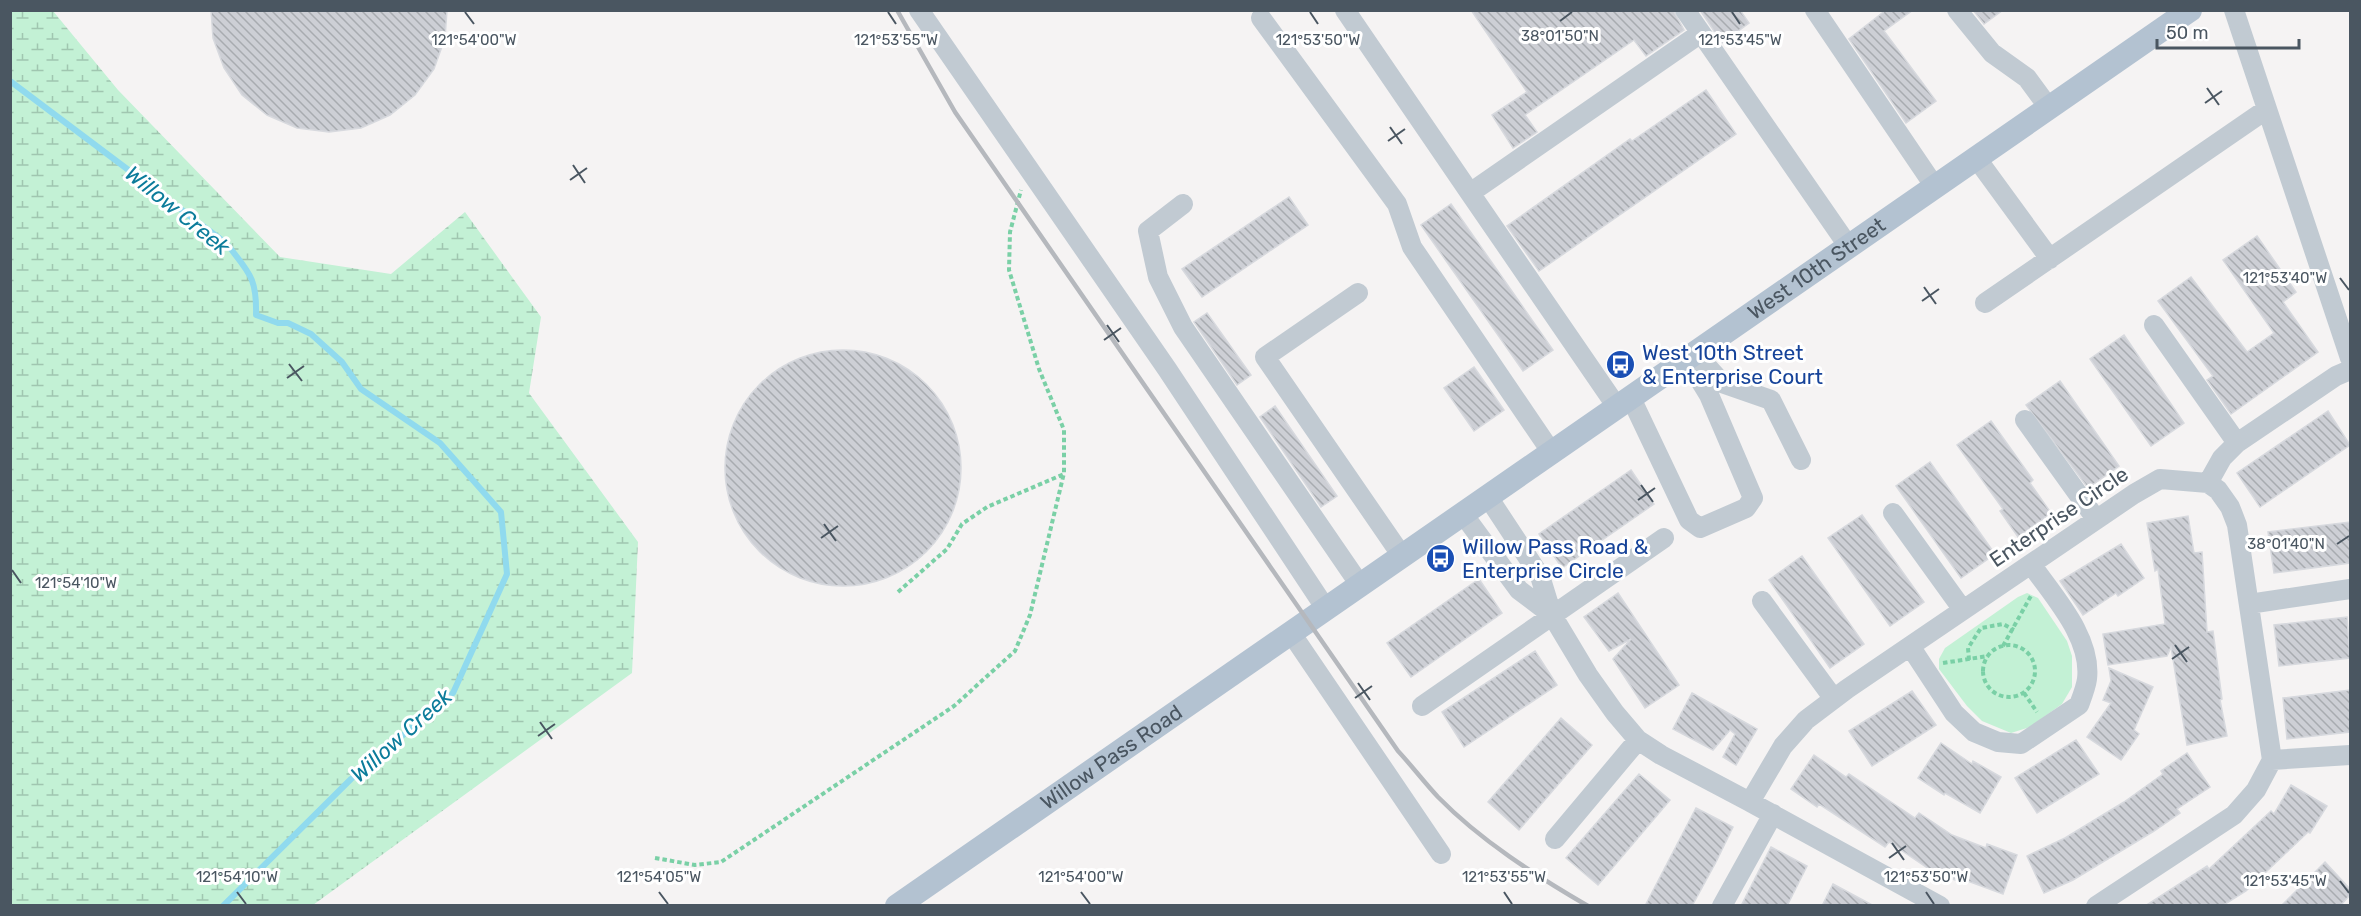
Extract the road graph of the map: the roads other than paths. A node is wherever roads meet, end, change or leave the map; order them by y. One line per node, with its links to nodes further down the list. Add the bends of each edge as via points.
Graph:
1 (920, 10): 41 (street, via 1167,369)
2 (1345, 10): 14 (street)
3 (1685, 10): 9 (street)
4 (1815, 10): 13 (street)
5 (1957, 10): 10 (street, via 1992,53 2027,78)
6 (2190, 10): 10 (main road, West 10th Street)
7 (2234, 10): 11 (street)
8 (1261, 18): 27 (street, via 1397,204 1412,247)
9 (1701, 33): 14 (street); 16 (street)
10 (2049, 108): 12 (main road, West 10th Street)
11 (2267, 110): 17 (street); 22 (street)
12 (1977, 159): 13 (main road, West 10th Street); 17 (street)
13 (1935, 187): 16 (main road, West 10th Street)
14 (1470, 193): 24 (street)
15 (1183, 204): 37 (street, via 1148,231 1158,277 1183,327)
16 (1849, 247): 21 (main road, West 10th Street)
17 (2050, 259): 19 (street)
18 (1358, 293): 35 (street, via 1265,357)
19 (1985, 303)
20 (2154, 325): 26 (street)
21 (1691, 356): 24 (main road, West 10th Street); 24 (street, via 1753,498 1746,508 1700,528 1689,520); 28 (street, via 1722,383 1771,400)
22 (2350, 358)
23 (2350, 370): 26 (street)
24 (1624, 403): 27 (main road, West 10th Street)
25 (2025, 420): 33 (street)
26 (2237, 443): 29 (street, via 2222,458)
27 (1552, 453): 30 (main road, West 10th Street)
28 (1801, 460)
29 (2208, 483): 33 (street, Enterprise Circle, via 2160,479); 40 (street, via 2230,507)
30 (1488, 497): 32 (main road, West 10th Street); 43 (street, via 1540,576)
31 (1893, 513): 42 (street)
32 (1463, 514): 35 (main road, West 10th Street); 43 (street, via 1519,590)
33 (2096, 519): 36 (street, Enterprise Circle)
34 (1664, 538): 43 (street)
35 (1402, 556): 37 (main road, West 10th Street)
36 (2031, 564): 42 (street, Enterprise Circle); 45 (street, via 2074,626 2085,654 2087,678 2079,705 2022,744 1998,742 1974,732 1954,713)
37 (1360, 585): 41 (main road, West 10th Street)
38 (2350, 589): 40 (street)
39 (1762, 601): 46 (street)
40 (2249, 603): 50 (street)
41 (1326, 609): 44 (main road, Willow Pass Road)
42 (1963, 610): 45 (street, Enterprise Circle)
43 (1552, 615): 47 (street); 48 (street, via 1588,675)
44 (1291, 633): 54 (street); 56 (main road, Willow Pass Road)
45 (1910, 646): 46 (street, Enterprise Circle)
46 (1834, 699): 51 (street, Enterprise Circle, via 1806,720 1783,746)
47 (1422, 706)
48 (1638, 740): 51 (street); 53 (street)
49 (2350, 755): 50 (street)
50 (2271, 760): 59 (street, via 2256,790 2234,815)
51 (1750, 802): 52 (street)
52 (1773, 814): 55 (street); 57 (street)
53 (1555, 839)
54 (1441, 854)
55 (1906, 897): 58 (street)
56 (897, 906)
57 (1722, 906)
58 (1940, 906)
59 (2096, 906)

